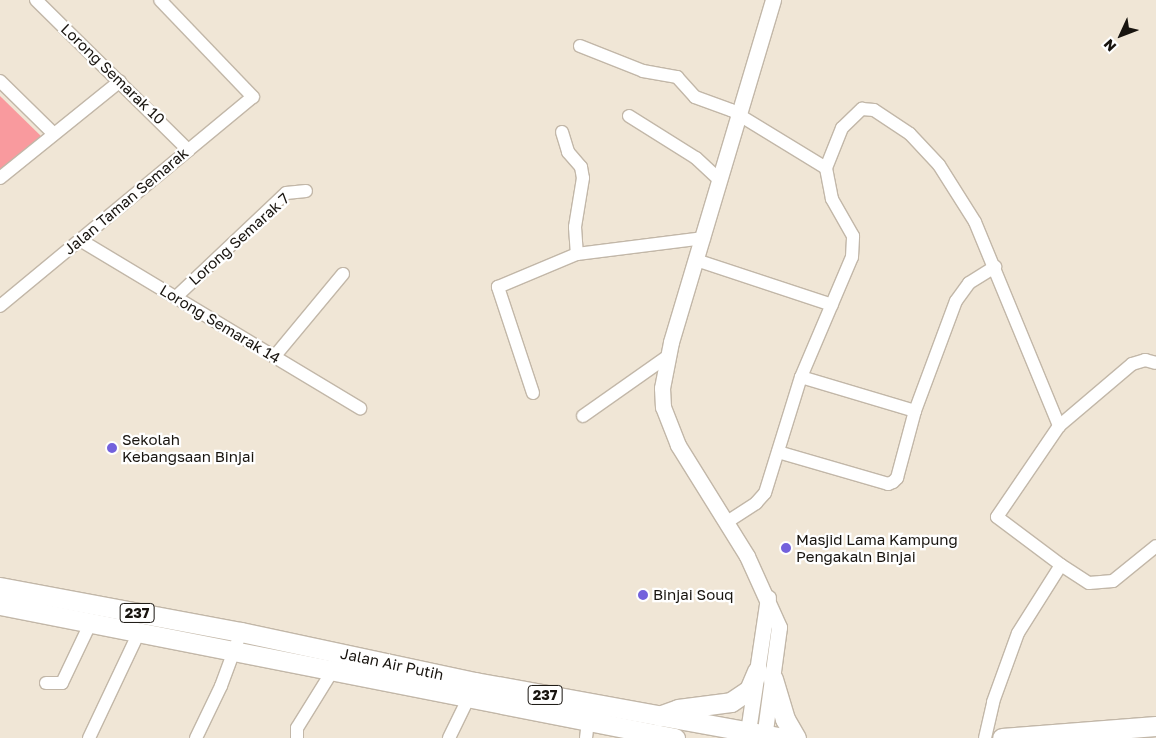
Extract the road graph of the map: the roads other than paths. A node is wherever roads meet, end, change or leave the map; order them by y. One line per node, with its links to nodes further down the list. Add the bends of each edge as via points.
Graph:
1 (36, 0): 6 (street, Lorong Semarak 10)
2 (773, 0): 7 (street)
3 (169, 3): 11 (street, Jalan Taman Semarak, via 253,97)
4 (580, 46): 7 (street, via 643,71 677,77 695,97)
5 (0, 81): 10 (street)
6 (120, 81): 10 (street); 11 (street, Lorong Semarak 10)
7 (739, 114): 12 (street); 14 (street)
8 (629, 116): 14 (street, via 672,141)
9 (562, 132): 18 (street, via 568,152 581,167 583,178 574,227)
10 (53, 133): 13 (street)
11 (188, 150): 17 (street, Jalan Taman Semarak)
12 (826, 168): 20 (street, via 837,138 849,120 862,109 874,110 910,134 939,165 975,222); 23 (street, via 832,200 853,241 852,257)
13 (0, 178)
14 (720, 180): 16 (street)
15 (306, 191): 22 (street, Lorong Semarak 7, via 286,193)
16 (704, 238): 18 (street); 19 (street)
17 (80, 240): 22 (street, Lorong Semarak 14); 24 (street, Jalan Taman Semarak)
18 (577, 254): 29 (street, via 498,287)
19 (696, 260): 23 (street); 25 (street)
20 (995, 267): 31 (street, via 969,283 956,301); 33 (street)
21 (343, 274): 26 (street)
22 (176, 297): 26 (street, Lorong Semarak 14)
23 (832, 305): 28 (street)
24 (0, 306)
25 (668, 356): 32 (street); 35 (street, via 662,388 668,425)
26 (274, 357): 30 (street, Lorong Semarak 14)
27 (1156, 363): 33 (street, via 1145,360 1132,364)
28 (801, 377): 31 (street); 34 (street)
29 (533, 393)
30 (360, 408)
31 (915, 410): 34 (street, via 897,478 888,484)
32 (583, 416)
33 (1059, 426): 37 (street, via 997,517)
34 (778, 452): 35 (street, via 760,499)
35 (727, 522): 44 (street, via 768,598 779,626)
36 (1156, 546): 37 (street, via 1113,581 1089,583)
37 (1061, 565): 58 (street, via 1018,634 993,702)
38 (0, 588): 42 (main road, Jalan Air Putih / 237)
39 (0, 605): 40 (main road, Jalan Air Putih / 237)
40 (90, 622): 41 (main road, Jalan Air Putih / 237); 45 (street, via 62,683)
41 (139, 632): 42 (main road, Jalan Air Putih / 237); 51 (street)
42 (239, 641): 43 (main road, Jalan Air Putih / 237); 52 (street)
43 (338, 662): 46 (main road, Jalan Air Putih / 237); 47 (main road, Jalan Air Putih / 237); 53 (street, via 297,728)
44 (765, 675): 47 (main road, via 731,702 678,708); 50 (street); 57 (main road)
45 (46, 683)
46 (469, 697): 49 (main road, Jalan Air Putih / 237); 54 (street)
47 (658, 717): 50 (main road, Jalan Air Putih / 237)
48 (1156, 726): 59 (main road)
49 (587, 730): 55 (main road, Jalan Air Putih / 237)
50 (756, 736): 56 (main road, Jalan Air Putih / 237)
51 (89, 738)
52 (196, 738)
53 (297, 738)
54 (449, 738)
55 (675, 738)
56 (784, 738)
57 (796, 738)
58 (985, 738)
59 (1002, 738)

